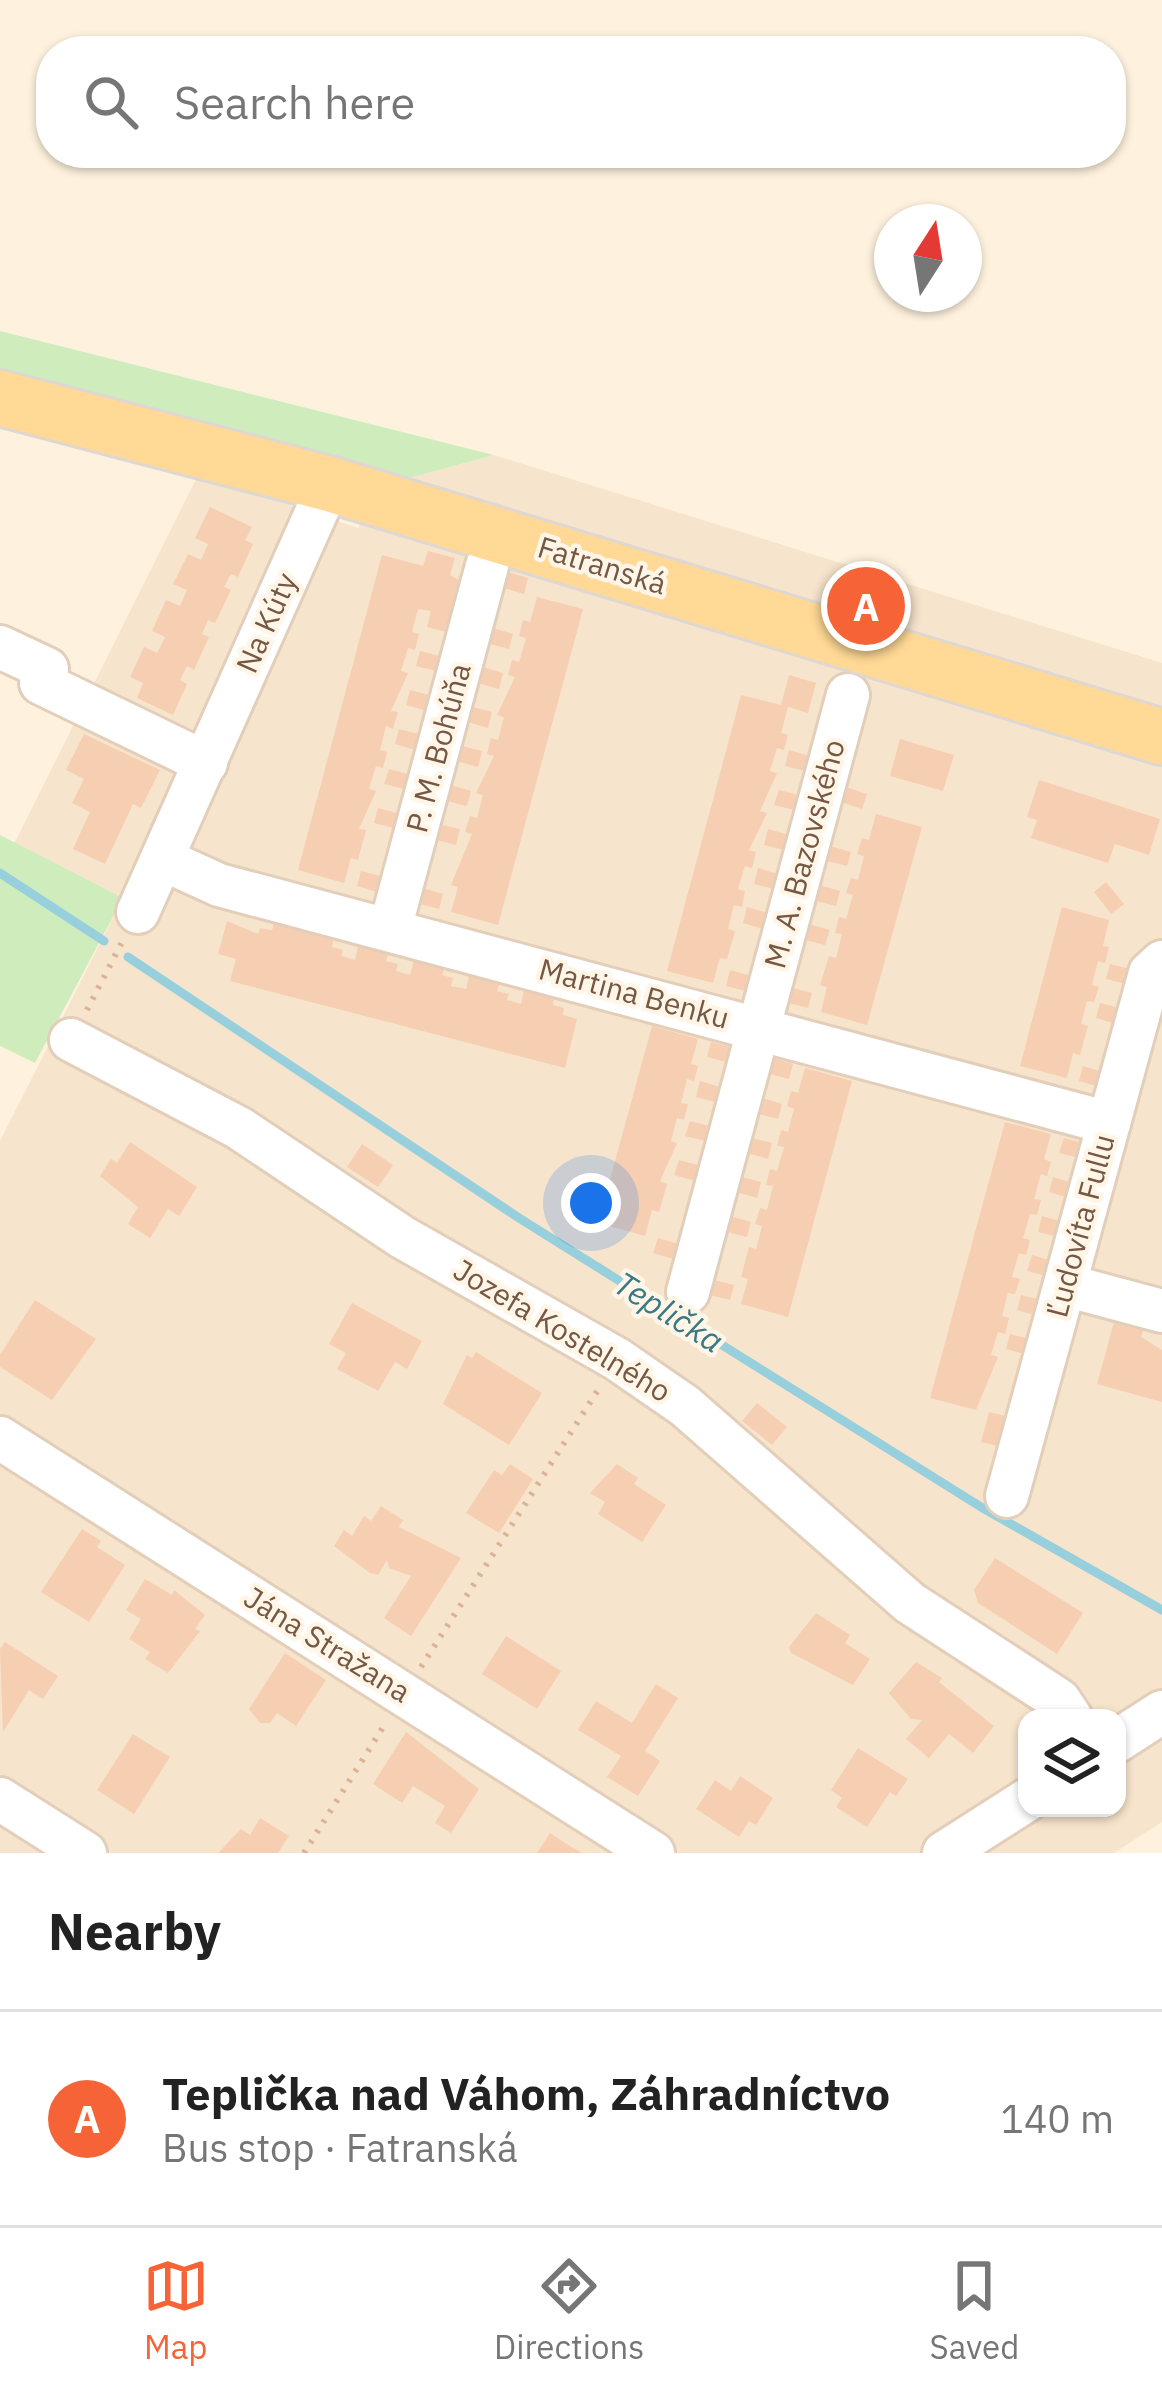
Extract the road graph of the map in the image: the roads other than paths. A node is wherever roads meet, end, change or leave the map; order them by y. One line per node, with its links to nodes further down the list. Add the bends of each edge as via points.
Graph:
1 (19, 403): 2 (main road, Fatranská)
2 (328, 484): 6 (main road, Fatranská); 7 (street, Na Kúty)
3 (487, 566): 10 (street, P. M. Bohúňa)
4 (0, 647): 7 (street, via 47,669 41,683)
5 (848, 694): 12 (street, M. A. Bazovského)
6 (1162, 737)
7 (206, 764): 8 (street, Na Kúty)
8 (162, 859): 9 (street, Na Kúty); 10 (street, Martina Benku, via 219,885)
9 (137, 912)
10 (390, 929): 12 (street, Martina Benku)
11 (1162, 962): 14 (street, Ľudovíta Fullu, via 1150,973)
12 (757, 1027): 14 (street, Martina Benku); 16 (street, M. A. Bazovského)
13 (71, 1040): 20 (street, Jozefa Kostelného, via 239,1129 402,1237 617,1359 685,1406 910,1603)
14 (1109, 1123): 15 (street, Ľudovíta Fullu)
15 (1065, 1285): 17 (street); 19 (street, Ľudovíta Fullu)
16 (688, 1292)
17 (1162, 1311)
18 (0, 1438): 26 (street, Jána Stražana)
19 (1007, 1496)
20 (1065, 1709)
21 (1162, 1712): 22 (street)
22 (1126, 1735)
23 (0, 1799): 25 (street)
24 (1018, 1805): 27 (street)
25 (86, 1853)
26 (653, 1853)
27 (944, 1853)

